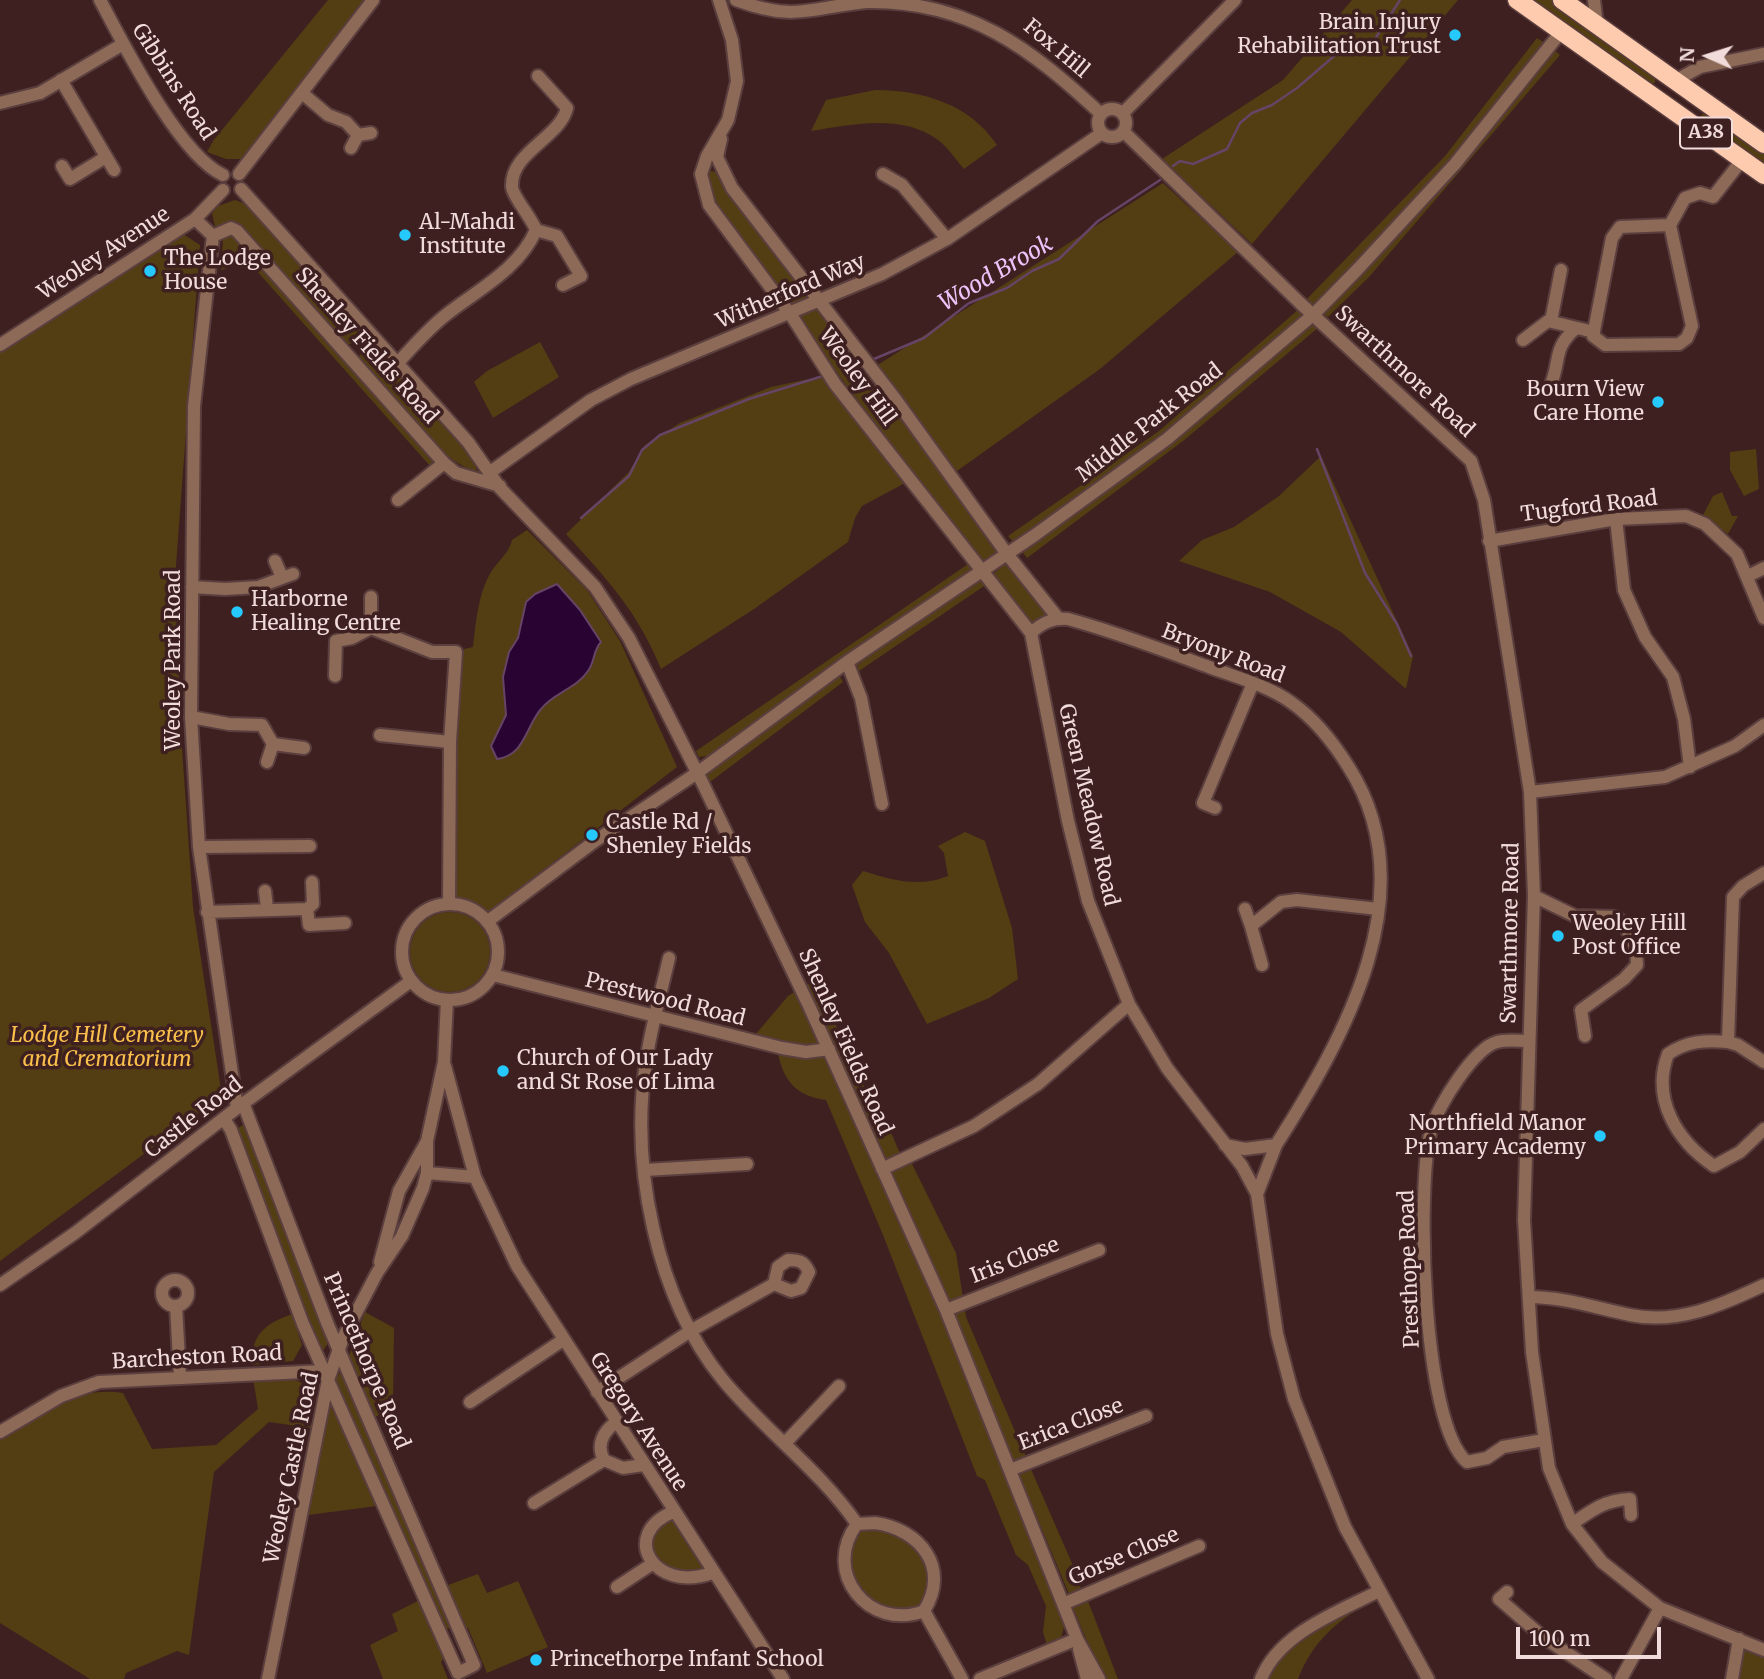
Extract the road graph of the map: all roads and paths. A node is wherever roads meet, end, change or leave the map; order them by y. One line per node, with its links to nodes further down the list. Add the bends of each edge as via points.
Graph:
1 (100, 0): 13 (street, Gibbins Road)
2 (373, 0): 21 (street)
3 (719, 0): 28 (street, Weoley Hill, via 736,65 734,98)
4 (736, 0): 8 (street, Fox Hill, via 799,14)
5 (1235, 0): 25 (street)
6 (1517, 0): 12 (highway, A38)
7 (1594, 0): 11 (street)
8 (848, 2): 10 (street, Fox Hill)
9 (1565, 2): 11 (highway, A38)
10 (934, 3): 26 (street, Fox Hill, via 1006,34 1046,63)
11 (1597, 25): 17 (highway, A38)
12 (1561, 32): 19 (highway, A38); 51 (street, Middle Park Road, via 1454,164)
13 (122, 44): 18 (street); 39 (street, Gibbins Road, via 202,162)
14 (1764, 54): 15 (street)
15 (1706, 65): 17 (street); 20 (street)
16 (538, 76): 45 (street, via 567,108 565,117 534,148 514,178 514,193)
17 (1668, 76): 19 (highway); 20 (highway, A38); 24 (highway)
18 (61, 80): 22 (street, via 40,93); 33 (street)
19 (1647, 92): 24 (highway, A38)
20 (1691, 92): 23 (highway, A38); 24 (highway, via 1686,104)
21 (302, 93): 32 (street, via 328,115 365,134); 37 (street)
22 (0, 103)
23 (1706, 103): 27 (highway, via 1695,111); 31 (highway, A38)
24 (1669, 107): 27 (highway, A38)
25 (1123, 113): 26 (street, via 1111,109); 29 (street, via 1127,121)
26 (1101, 114): 30 (street, via 1098,127)
27 (1693, 124): 34 (highway, A38)
28 (724, 128): 50 (street, Weoley Hill, via 717,157 723,172); 52 (street, Weoley Hill, via 702,174 709,205)
29 (1124, 132): 30 (street, via 1112,138); 51 (street)
30 (1102, 133): 47 (street, Witherford Way)
31 (1764, 144)
32 (351, 148)
33 (106, 157): 35 (street, via 70,179); 36 (street)
34 (1742, 160): 40 (highway, A38); 44 (street, via 1713,197 1700,193 1685,198)
35 (62, 166)
36 (114, 170)
37 (239, 174): 39 (street); 41 (street)
38 (883, 174): 47 (street, via 902,186)
39 (223, 175): 42 (street)
40 (1764, 175)
41 (241, 189): 42 (street, via 232,194); 58 (street, Shenley Fields Road)
42 (223, 190): 43 (street, Weoley Avenue)
43 (195, 219): 46 (street); 57 (street, Weoley Avenue)
44 (1670, 225): 55 (street, via 1620,226 1612,238); 55 (street, via 1692,326 1687,338 1679,344 1605,345 1596,340)
45 (536, 230): 49 (street, via 557,236 581,276); 58 (street, via 518,260 445,316)
46 (213, 236): 60 (street, Shenley Fields Road, via 237,230); 71 (street, Weoley Park Road, via 194,407)
47 (947, 239): 50 (street, Witherford Way)
48 (1561, 270): 53 (street)
49 (563, 285)
50 (820, 301): 52 (street, Witherford Way); 66 (street, Weoley Hill)
51 (1314, 314): 65 (street, Swarthmore Road, via 1471,461 1484,500); 66 (street, Middle Park Road, via 1167,439)
52 (791, 315): 61 (street, Witherford Way, via 631,379 591,400); 69 (street, Weoley Hill, via 835,384)
53 (1551, 321): 54 (street); 56 (street)
54 (1576, 328): 55 (street); 59 (street, via 1559,346)
55 (1594, 332)
56 (1523, 340)
57 (0, 345)
58 (397, 365): 61 (street, Shenley Fields Road, via 468,442)
59 (1549, 389)
60 (444, 463): 62 (street, Shenley Fields Road, via 456,473); 63 (street)
61 (489, 473): 62 (street, Shenley Fields Road)
62 (498, 485): 88 (street, Shenley Fields Road, via 595,587 622,628)
63 (398, 500)
64 (1616, 519): 65 (street, Tugford Road); 70 (street, Tugford Road, via 1686,516 1705,524 1729,545); 87 (street, via 1624,590 1645,637 1673,677)
65 (1489, 541): 89 (street, Swarthmore Road)
66 (1007, 554): 69 (street, Middle Park Road); 73 (street)
67 (275, 561): 71 (street, via 287,575 258,587)
68 (1764, 568): 70 (street)
69 (982, 571): 76 (street, Weoley Hill); 77 (street, Middle Park Road)
70 (1748, 576): 74 (street, Tugford Road)
71 (192, 587): 80 (street, Weoley Park Road)
72 (371, 597): 75 (street)
73 (1058, 618): 76 (street, via 1041,623); 79 (street, Bryony Road, via 1092,625)
74 (1764, 618)
75 (371, 628): 78 (street, via 336,641); 83 (street, via 432,652 456,652)
76 (1031, 633): 112 (street, Green Meadow Road, via 1084,890)
77 (847, 662): 88 (street, Middle Park Road); 90 (street, via 861,698)
78 (335, 676)
79 (1253, 683): 91 (street); 102 (street, Bryony Road, via 1290,701 1314,721 1357,779 1382,853)
80 (191, 717): 84 (street, via 262,725); 93 (street, Weoley Park Road)
81 (1764, 725): 87 (street, via 1735,746)
82 (380, 735): 83 (street)
83 (450, 741): 98 (street)
84 (273, 744): 85 (street); 86 (street)
85 (304, 748)
86 (267, 762)
87 (1690, 767): 89 (street, via 1665,777)
88 (697, 773): 104 (street); 117 (street, Shenley Fields Road)
89 (1530, 792): 97 (street, Swarthmore Road)
90 (882, 804)
91 (1202, 804)
92 (310, 846): 93 (street)
93 (199, 847): 103 (street, Weoley Park Road)
94 (1764, 873): 116 (street, via 1734,897)
95 (312, 882): 100 (street, via 313,904)
96 (265, 891): 99 (street)
97 (1534, 896): 114 (street, via 1575,916 1617,917 1637,952 1637,965 1624,979 1581,1010); 115 (street, Swarthmore Road)
98 (449, 903): 104 (street, via 472,909); 110 (street, via 430,908 408,926 401,954)
99 (267, 908): 100 (street); 103 (street)
100 (307, 909): 105 (street, via 309,925)
101 (1245, 909): 106 (street)
102 (1378, 909): 106 (street, via 1281,902); 125 (street, Bryony Road, via 1367,967 1354,1004)
103 (207, 912): 120 (street, Weoley Park Road)
104 (488, 921): 109 (street, via 498,944)
105 (345, 923)
106 (1251, 926): 108 (street)
107 (669, 958): 113 (street)
108 (1262, 965)
109 (493, 975): 111 (street, via 468,997); 113 (street, Prestwood Road)
110 (411, 981): 111 (street, via 428,995); 120 (street, Castle Road)
111 (447, 1000): 118 (street, Weoley Castle Road)
112 (1129, 1004): 124 (street, Green Meadow Road, via 1167,1068); 127 (street, via 1038,1084 974,1126)
113 (655, 1017): 117 (street, Prestwood Road, via 782,1048); 128 (street, via 644,1076 641,1124)
114 (1585, 1036)
115 (1529, 1041): 137 (street, Swarthmore Road, via 1524,1220); 151 (street, Presthope Road, via 1498,1041 1488,1046 1444,1104 1432,1128 1424,1231 1435,1385 1462,1458 1467,1462 1487,1458 1503,1447)
116 (1728, 1042): 119 (street); 122 (street, via 1683,1044 1668,1054 1663,1066 1663,1103 1684,1141 1714,1166 1740,1152)
117 (829, 1049): 127 (street, Shenley Fields Road)
118 (444, 1062): 123 (street, Weoley Castle Road); 130 (street, Gregory Avenue)
119 (1764, 1062)
120 (240, 1105): 121 (street, Castle Road); 142 (street, Princethorpe Road)
121 (223, 1119): 135 (street, Castle Road); 143 (street, Princethorpe Road)
122 (1764, 1129)
123 (427, 1141): 129 (street, Weoley Castle Road); 133 (street, Weoley Castle Road, via 399,1191)
124 (1225, 1145): 125 (street, via 1245,1149); 131 (street, Green Meadow Road)
125 (1276, 1145): 131 (street, Green Meadow Road)
126 (747, 1164): 128 (street)
127 (882, 1169): 139 (street, Shenley Fields Road)
128 (645, 1170): 140 (street, via 657,1243 674,1296)
129 (427, 1173): 130 (street); 133 (street, Weoley Castle Road, via 402,1236)
130 (475, 1177): 141 (street, Gregory Avenue, via 517,1266)
131 (1257, 1194): 165 (street, Green Meadow Road, via 1277,1334 1294,1399 1345,1527)
132 (1099, 1250): 139 (street, Iris Close)
133 (377, 1273): 142 (street, Weoley Castle Road)
134 (774, 1284): 140 (street)
135 (0, 1285)
136 (1764, 1285): 137 (street, via 1689,1315 1664,1318)
137 (1529, 1297): 151 (street, Swarthmore Road)
138 (176, 1306): 144 (street)
139 (946, 1310): 155 (street, Shenley Fields Road)
140 (692, 1330): 146 (street); 152 (street, via 720,1377)
141 (563, 1340): 146 (street, Gregory Avenue); 147 (street)
142 (339, 1349): 143 (street, Weoley Castle Road); 170 (street, Princethorpe Road)
143 (326, 1376): 144 (street, Barcheston Road); 171 (street, Princethorpe Road); 175 (street, Weoley Castle Road)
144 (180, 1377): 150 (street, Barcheston Road, via 99,1382 50,1402)
145 (839, 1386): 152 (street)
146 (597, 1392): 149 (street, Gregory Avenue)
147 (470, 1402)
148 (1146, 1416): 155 (street, Erica Close)
149 (615, 1423): 153 (street, via 603,1437); 154 (street, Gregory Avenue)
150 (0, 1432)
151 (1544, 1440): 160 (street, Swarthmore Road, via 1549,1468)
152 (785, 1443): 159 (street, via 834,1491)
153 (604, 1460): 154 (street, via 623,1468); 156 (street)
154 (643, 1465): 157 (street, Gregory Avenue)
155 (1010, 1470): 167 (street, Shenley Fields Road)
156 (534, 1503)
157 (673, 1512): 162 (street, via 661,1517 649,1533); 163 (street, Gregory Avenue)
158 (1631, 1515): 160 (street, via 1630,1499 1603,1502)
159 (857, 1524): 169 (street, via 894,1525 924,1548 934,1583); 169 (street, via 846,1539 843,1559 858,1597 895,1616)
160 (1572, 1524): 168 (street, Swarthmore Road, via 1602,1562)
161 (1199, 1546): 167 (street, Gorse Close)
162 (652, 1564): 163 (street, via 670,1577); 164 (street)
163 (712, 1573): 176 (street, Gregory Avenue)
164 (617, 1587)
165 (1379, 1591): 181 (street, via 1292,1639 1267,1663); 182 (street, Green Meadow Road)
166 (1500, 1599): 183 (street, via 1543,1637)
167 (1063, 1604): 172 (street, Shenley Fields Road)
168 (1660, 1608): 173 (street, Swarthmore Road); 184 (street)
169 (924, 1611): 177 (street)
170 (459, 1631): 171 (street); 171 (street, Princethorpe Road, via 474,1665 458,1673)
171 (443, 1638)
172 (1077, 1639): 178 (street); 179 (street, Shenley Fields Road); 180 (street, Shenley Fields Road)
173 (1740, 1639): 174 (street, Swarthmore Road); 185 (street)
174 (1764, 1650)
175 (268, 1679)
176 (782, 1679)
177 (962, 1679)
178 (980, 1679)
179 (1087, 1679)
180 (1099, 1679)
181 (1261, 1679)
182 (1428, 1679)
183 (1606, 1679)
184 (1621, 1679)
185 (1732, 1679)

